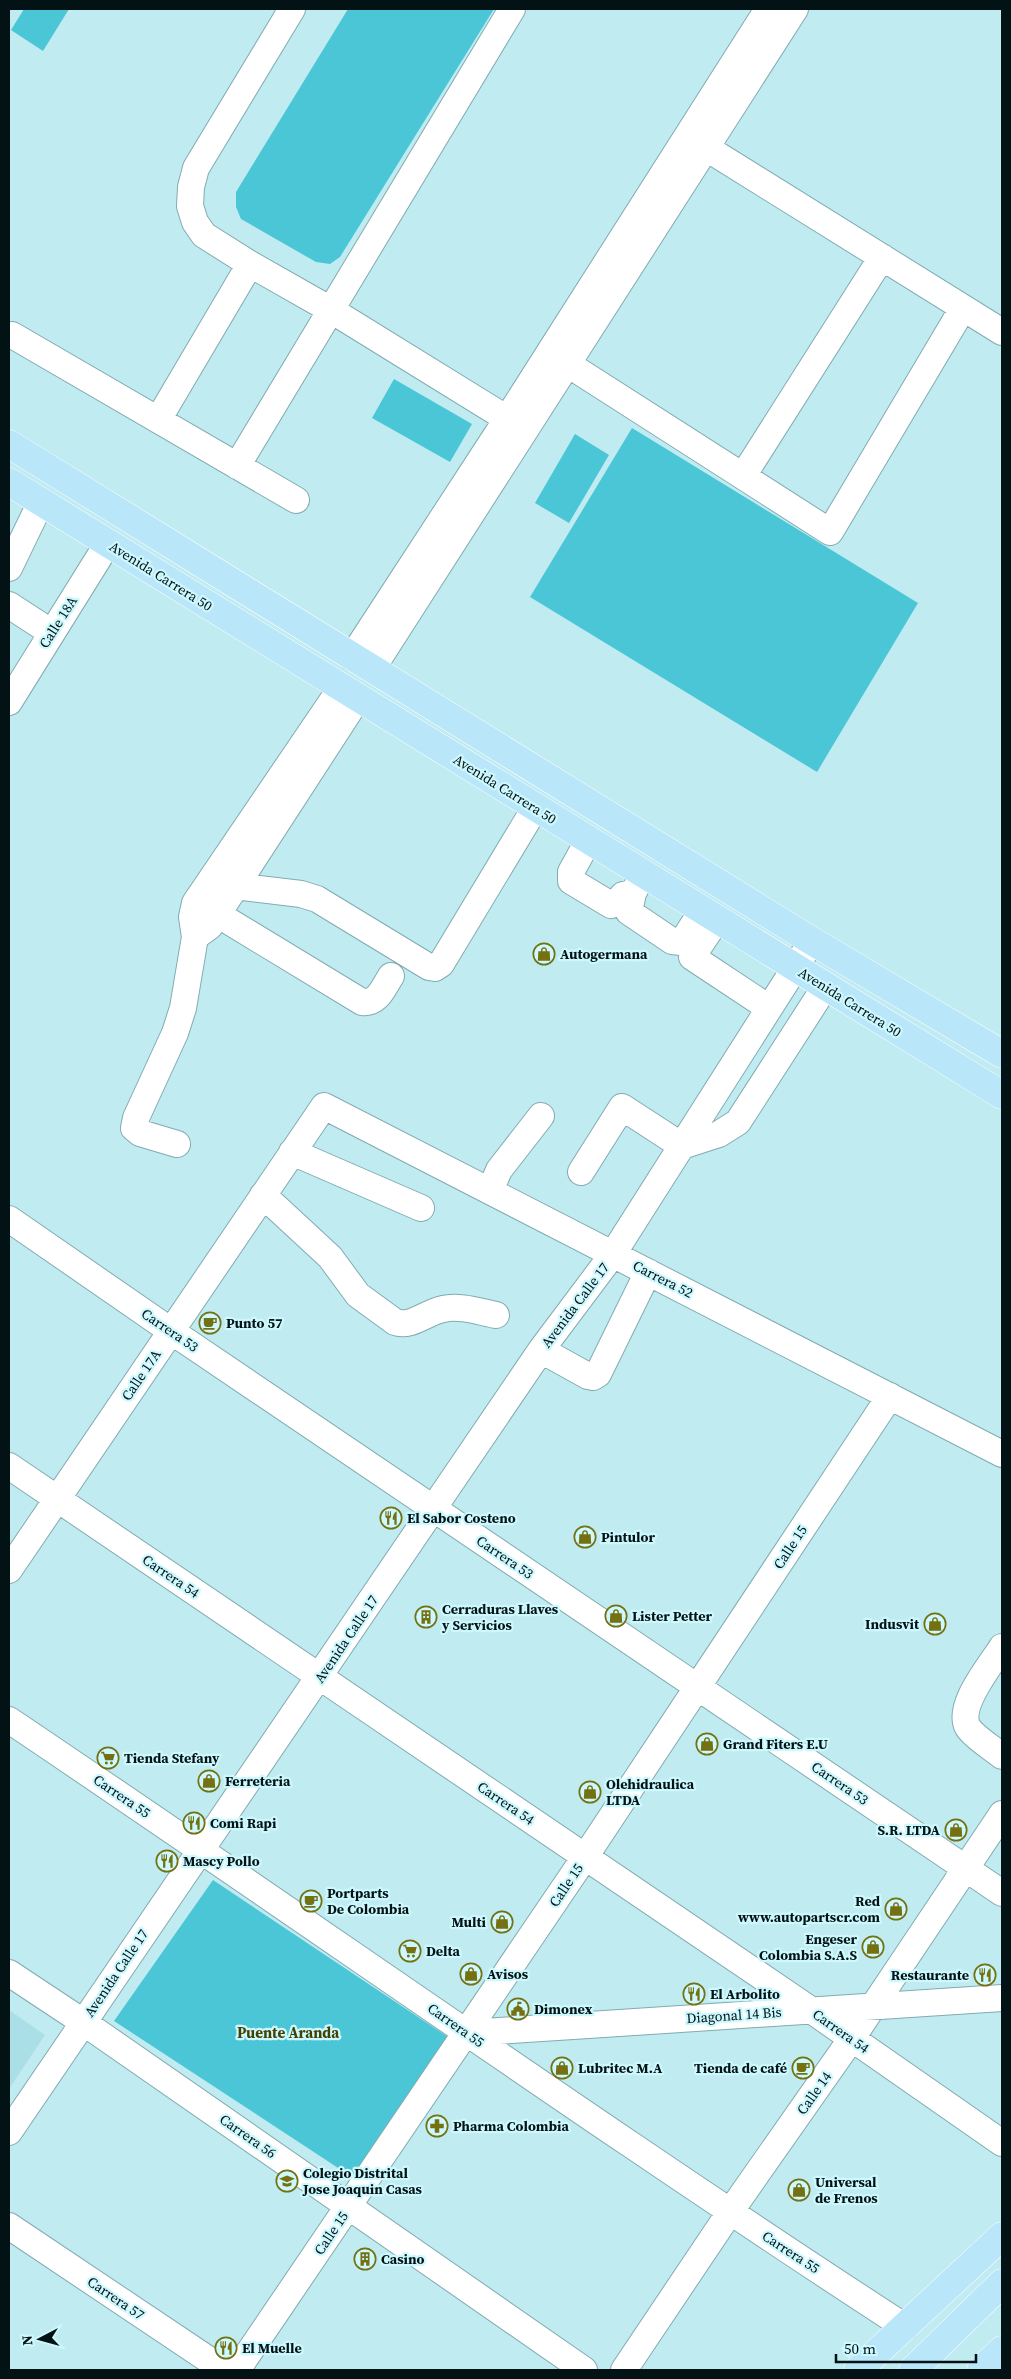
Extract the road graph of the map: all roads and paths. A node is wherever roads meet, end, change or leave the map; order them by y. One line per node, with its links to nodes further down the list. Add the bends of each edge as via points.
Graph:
1 (292, 9): 7 (street, via 196,168 191,187 190,206 204,235)
2 (512, 9): 9 (street)
3 (768, 9): 5 (street)
4 (795, 9): 5 (street)
5 (696, 142): 6 (street); 12 (street)
6 (882, 257): 8 (street); 17 (street)
7 (250, 264): 9 (street); 13 (street)
8 (963, 308): 10 (street); 17 (street, via 830,532)
9 (331, 310): 14 (street); 16 (street)
10 (1002, 332)
11 (12, 335): 13 (street)
12 (558, 358): 14 (street); 17 (street)
13 (158, 420): 16 (street)
14 (516, 424): 25 (street)
15 (9, 444): 25 (main road)
16 (237, 466): 19 (street)
17 (743, 476)
18 (9, 482): 20 (main road, Avenida Carrera 50)
19 (296, 500)
20 (41, 502): 21 (main road, Avenida Carrera 50); 22 (street)
21 (108, 543): 24 (street, Calle 18A); 26 (main road, Avenida Carrera 50)
22 (9, 568)
23 (9, 605): 24 (street)
24 (52, 633): 27 (street, Calle 18A)
25 (362, 663): 35 (main road)
26 (349, 693): 28 (main road, Avenida Carrera 50); 31 (street); 34 (street, via 195,903 192,917)
27 (9, 702)
28 (535, 808): 29 (main road, Avenida Carrera 50); 31 (street, via 441,964 435,968 317,899)
29 (588, 841): 30 (main road, Avenida Carrera 50); 30 (street, via 571,872 571,881 611,905)
30 (638, 884): 33 (main road, Avenida Carrera 50); 33 (street, via 628,908 630,912 676,942 684,939)
31 (235, 886): 32 (street)
32 (217, 914): 34 (street, via 210,926); 37 (street, via 362,1002 376,1000)
33 (709, 915): 36 (main road, Avenida Carrera 50); 39 (street, via 692,957)
34 (195, 937): 44 (street, via 188,984 175,1033 134,1128 140,1133)
35 (812, 941): 36 (street, Avenida Calle 17); 40 (main road)
36 (795, 968): 38 (main road, Avenida Carrera 50); 39 (street, Avenida Calle 17)
37 (391, 976)
38 (825, 987): 41 (main road, Avenida Carrera 50); 45 (street, via 738,1122 720,1134)
39 (770, 1008): 45 (street, Avenida Calle 17)
40 (1002, 1054)
41 (1002, 1095)
42 (324, 1106): 46 (street, Calle 17A); 48 (street, Carrera 52)
43 (541, 1116): 48 (street, via 499,1170)
44 (177, 1144)
45 (682, 1146): 47 (street, via 622,1107); 52 (street, Avenida Calle 17)
46 (292, 1152): 49 (street, Calle 17A); 50 (street)
47 (581, 1172)
48 (490, 1190): 52 (street, Carrera 52)
49 (263, 1195): 54 (street, via 330,1256 358,1295 396,1322 408,1323 435,1311 453,1308); 55 (street, Calle 17A)
50 (421, 1208)
51 (9, 1219): 55 (street, Carrera 53)
52 (613, 1254): 53 (street, Carrera 52); 56 (street, Avenida Calle 17)
53 (648, 1272): 56 (street, via 598,1374 588,1376); 57 (street, Carrera 52)
54 (496, 1315)
55 (171, 1331): 60 (street, Calle 17A); 61 (street, Carrera 53)
56 (541, 1350): 61 (street, Avenida Calle 17)
57 (890, 1396): 58 (street, Carrera 52); 65 (street, Calle 15)
58 (1002, 1454)
59 (9, 1466): 60 (street, Carrera 54)
60 (57, 1498): 62 (street, Calle 17A); 64 (street, Carrera 54)
61 (433, 1508): 64 (street, Avenida Calle 17); 65 (street, Carrera 53)
62 (9, 1570)
63 (1002, 1647): 67 (street, via 968,1700 965,1714 969,1728)
64 (320, 1677): 69 (street, Avenida Calle 17); 70 (street, Carrera 54)
65 (698, 1687): 70 (street, Calle 15); 71 (street, Carrera 53)
66 (9, 1720): 69 (street, Carrera 55)
67 (1002, 1756)
68 (1002, 1814): 71 (street, Calle 14)
69 (202, 1849): 77 (street, Avenida Calle 17); 78 (street, Carrera 55)
70 (585, 1857): 76 (street, Carrera 54); 78 (street, Calle 15)
71 (966, 1868): 72 (street, Carrera 53); 75 (street, Calle 14)
72 (1002, 1893)
73 (9, 1973): 77 (street, Carrera 56)
74 (1002, 1998): 75 (street, Diagonal 14 Bis)
75 (874, 2004): 76 (street, Diagonal 14 Bis); 79 (street, Calle 14)
76 (811, 2010): 78 (street, Diagonal 14 Bis); 79 (street, Carrera 54)
77 (83, 2022): 80 (street, Avenida Calle 17); 82 (street, Carrera 56)
78 (466, 2033): 82 (street, Calle 15); 83 (street, Carrera 55)
79 (852, 2038): 81 (street, Carrera 54); 83 (street, Calle 14)
80 (9, 2132)
81 (1002, 2143)
82 (348, 2206): 90 (street, Calle 15); 91 (street, Carrera 56)
83 (730, 2212): 87 (street, Carrera 55); 92 (street, Calle 14)
84 (9, 2226): 89 (street, Carrera 57)
85 (1002, 2236): 87 (main road)
86 (1002, 2283): 94 (main road)
87 (905, 2327): 93 (main road)
88 (1002, 2350): 95 (main road)
89 (224, 2370)
90 (237, 2370)
91 (584, 2370)
92 (624, 2370)
93 (858, 2370)
94 (913, 2370)
95 (981, 2370)

